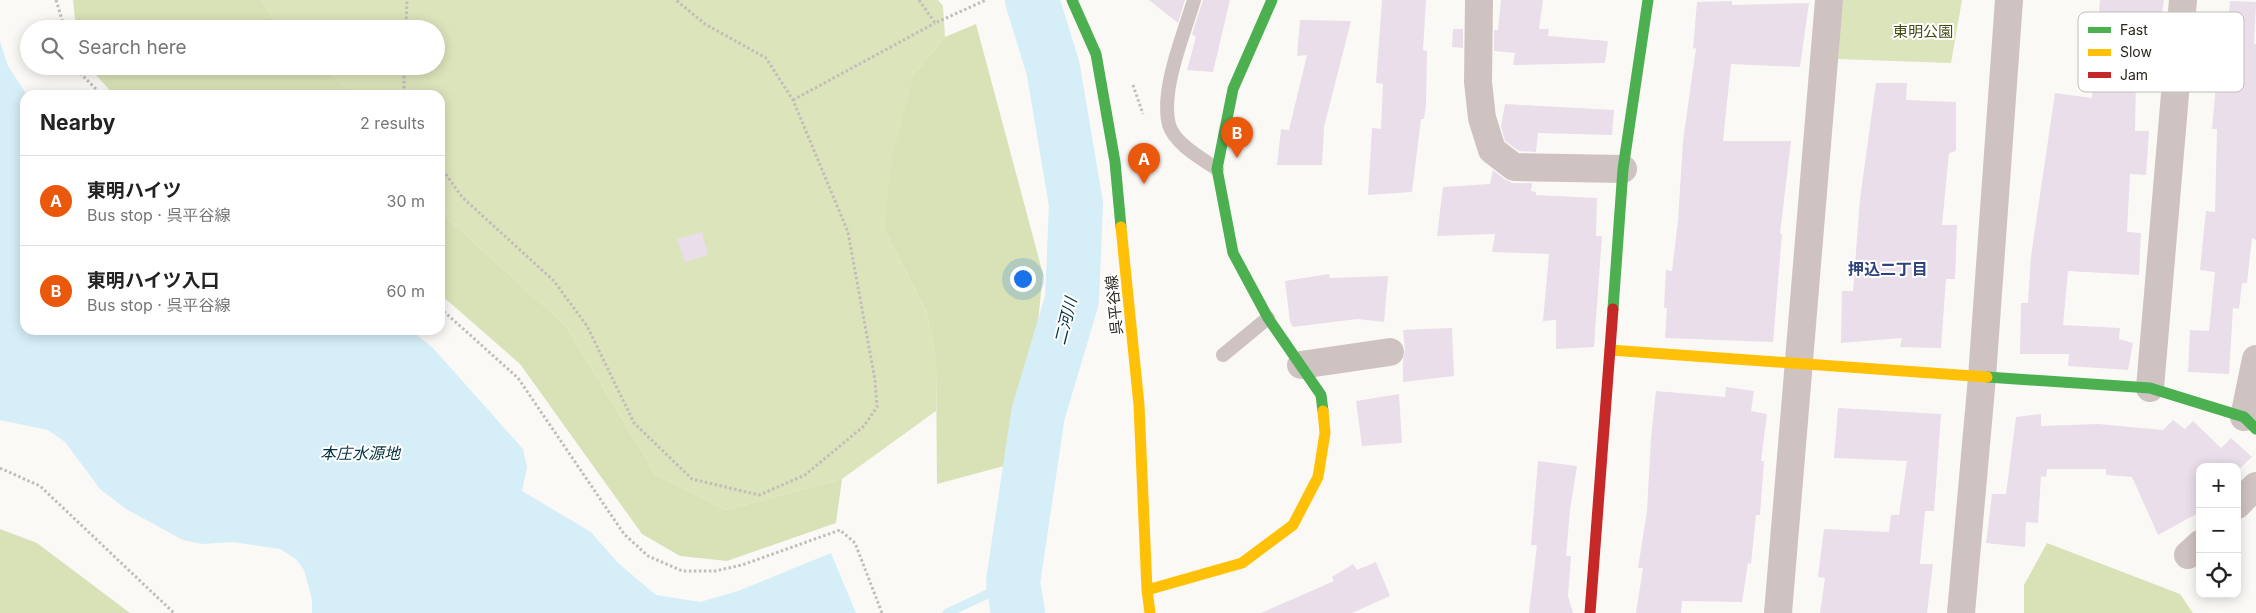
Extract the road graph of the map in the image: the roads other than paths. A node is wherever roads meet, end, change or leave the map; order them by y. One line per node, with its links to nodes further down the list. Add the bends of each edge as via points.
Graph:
1 (1072, 0): 23 (street, 呉平谷線, via 1096,54 1115,162 1139,405)
2 (1194, 0): 9 (lane, via 1168,86 1169,125 1183,145)
3 (1272, 0): 9 (street, via 1233,89)
4 (1479, 0): 10 (street, via 1478,82 1482,118 1492,150 1514,167)
5 (1648, 0): 10 (street)
6 (1829, 0): 17 (street)
7 (2009, 0): 18 (street)
8 (2175, 92): 19 (street)
9 (1217, 169): 11 (street, via 1233,253)
10 (1622, 169): 12 (street)
11 (1268, 318): 14 (lane); 16 (street)
12 (1610, 350): 17 (street); 25 (street)
13 (1390, 352): 16 (street)
14 (1224, 355)
15 (2256, 359): 20 (street)
16 (1301, 365): 23 (street, via 1321,395 1325,433 1318,477 1293,525 1242,563)
17 (1798, 365): 18 (street); 26 (street)
18 (1982, 377): 19 (street); 27 (street)
19 (2150, 388): 20 (street)
20 (2250, 423)
21 (2256, 486): 22 (street)
22 (2241, 501)
23 (1147, 590): 24 (street, 呉平谷線)
24 (1150, 613)
25 (1590, 613)
26 (1778, 613)
27 (1961, 613)

